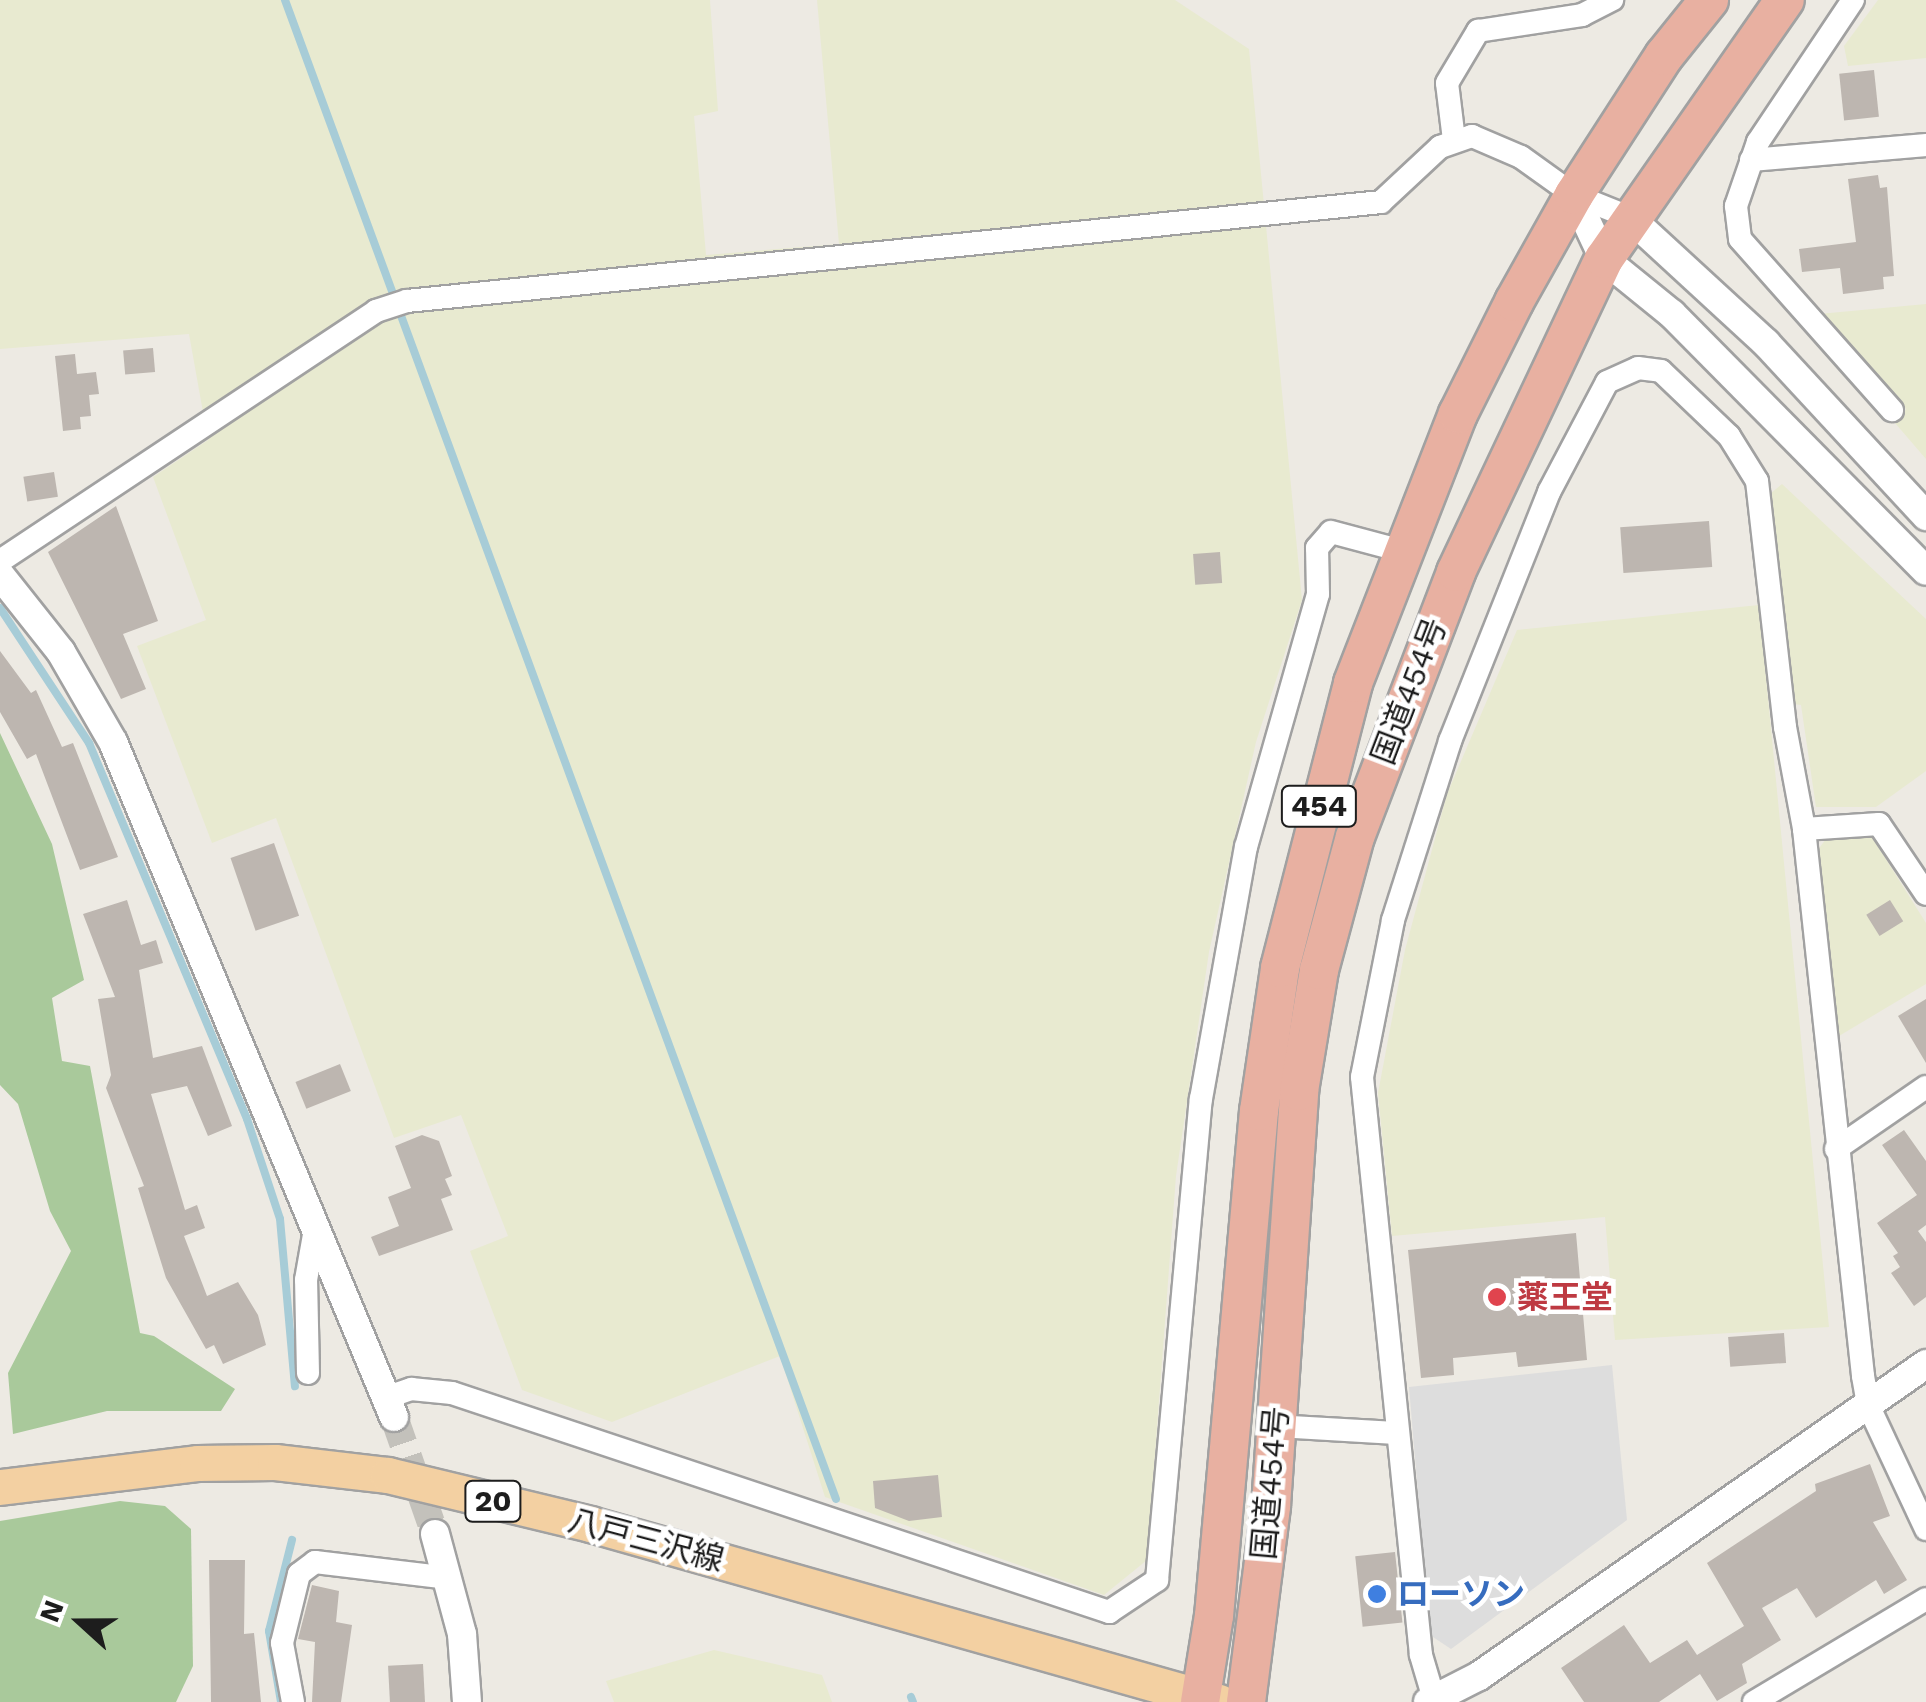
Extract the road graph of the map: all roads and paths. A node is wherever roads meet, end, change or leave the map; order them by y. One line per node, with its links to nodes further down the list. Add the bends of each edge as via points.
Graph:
1 (1612, 0): 5 (street, via 1582,15 1478,30 1448,84)
2 (1709, 0): 8 (highway, 国道454号 / 454)
3 (1785, 0): 9 (highway, 国道454号 / 454)
4 (1853, 0): 7 (street, via 1810,57)
5 (1454, 140): 8 (street, via 1493,142); 14 (street, via 1381,202 407,301 376,311)
6 (1926, 145): 7 (street)
7 (1750, 160): 11 (street, via 1736,206 1740,238)
8 (1574, 195): 9 (street); 10 (street); 13 (highway, 国道454号 / 454, via 1458,414)
9 (1630, 217): 10 (highway, 国道454号 / 454); 12 (street, via 1752,329)
10 (1604, 260): 15 (street, via 1672,314); 26 (highway, 国道454号 / 454, via 1456,572 1354,836 1319,970 1299,1091)
11 (1892, 410)
12 (1926, 516)
13 (1402, 551): 25 (street, via 1331,532 1317,548 1318,594 1246,847 1200,1099 1157,1580 1109,1612 452,1393 411,1389); 34 (highway, 国道454号 / 454, via 1353,683 1280,968 1259,1110)
14 (0, 561)
15 (1926, 571)
16 (0, 576): 21 (street, via 61,652 112,742)
17 (1804, 829): 18 (street, via 1878,824); 20 (street); 27 (street, via 1756,481 1730,436 1661,371 1638,368 1607,382 1549,492 1450,741 1393,920 1362,1076)
18 (1926, 894)
19 (1926, 1087): 20 (street)
20 (1836, 1149): 24 (street)
21 (315, 1228): 23 (street, via 306,1280); 25 (street)
22 (1926, 1364): 24 (street)
23 (308, 1372)
24 (1868, 1405): 29 (street); 35 (street, via 1479,1676)
25 (389, 1408)
26 (1276, 1426): 27 (street); 38 (highway, 国道454号 / 454)
27 (1398, 1434): 35 (street)
28 (0, 1487): 34 (main road, 八戸三沢線 / 20, via 197,1463 275,1462 388,1475 590,1524)
29 (1926, 1529)
30 (435, 1534): 31 (street)
31 (449, 1578): 36 (street, via 315,1562 299,1574 282,1643); 37 (street)
32 (1926, 1599): 33 (street)
33 (1788, 1681): 39 (street); 40 (street)
34 (1207, 1700)
35 (1431, 1701)
36 (293, 1702)
37 (468, 1702)
38 (1246, 1702)
39 (1754, 1702)
40 (1801, 1702)

